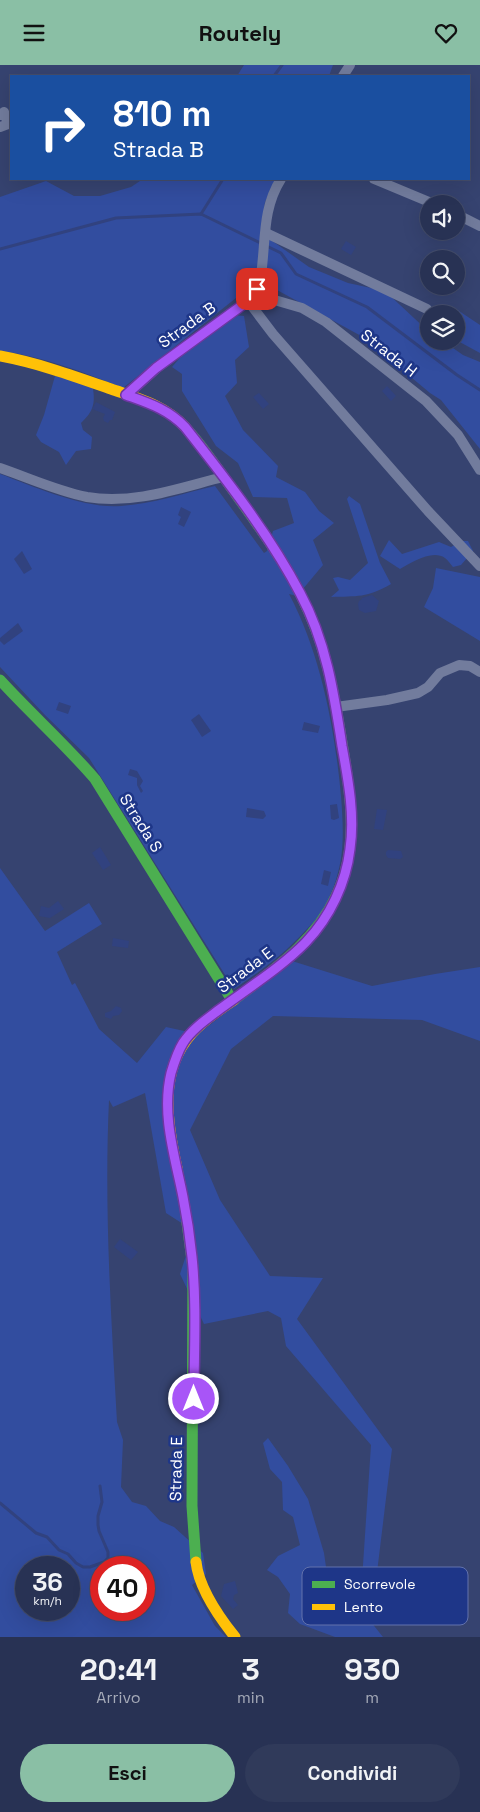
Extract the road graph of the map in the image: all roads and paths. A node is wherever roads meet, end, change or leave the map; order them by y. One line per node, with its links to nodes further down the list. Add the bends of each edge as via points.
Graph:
1 (0, 115): 2 (street, via 4,112 8,124)
2 (0, 127)
3 (280, 180): 8 (street, via 270,200)
4 (376, 180): 5 (street)
5 (420, 198)
6 (465, 218): 7 (street)
7 (479, 223)
8 (265, 241): 9 (street, via 261,280); 10 (street)
9 (251, 297): 12 (street, Strada B, via 156,368); 14 (street, Strada H, via 302,308 326,322 426,401 454,429); 16 (street, via 273,334)
10 (420, 306)
11 (0, 356): 12 (street, via 58,370)
12 (126, 395): 15 (street, Strada E, via 175,417)
13 (0, 468): 15 (street, via 64,491 112,499 168,491)
14 (480, 470)
15 (223, 477): 19 (street, Strada E, via 271,544 304,601 324,651)
16 (480, 566)
17 (480, 672): 19 (street, via 466,664 455,665 440,673 418,693)
18 (0, 680): 20 (street, Strada S, via 95,779)
19 (336, 707): 20 (street, Strada E, via 352,825 343,880 325,918 304,944)
20 (232, 1000): 21 (street, Strada E, via 197,1027 182,1044 171,1074 167,1105 193,1268 192,1506 196,1566 219,1617)
21 (235, 1637)

